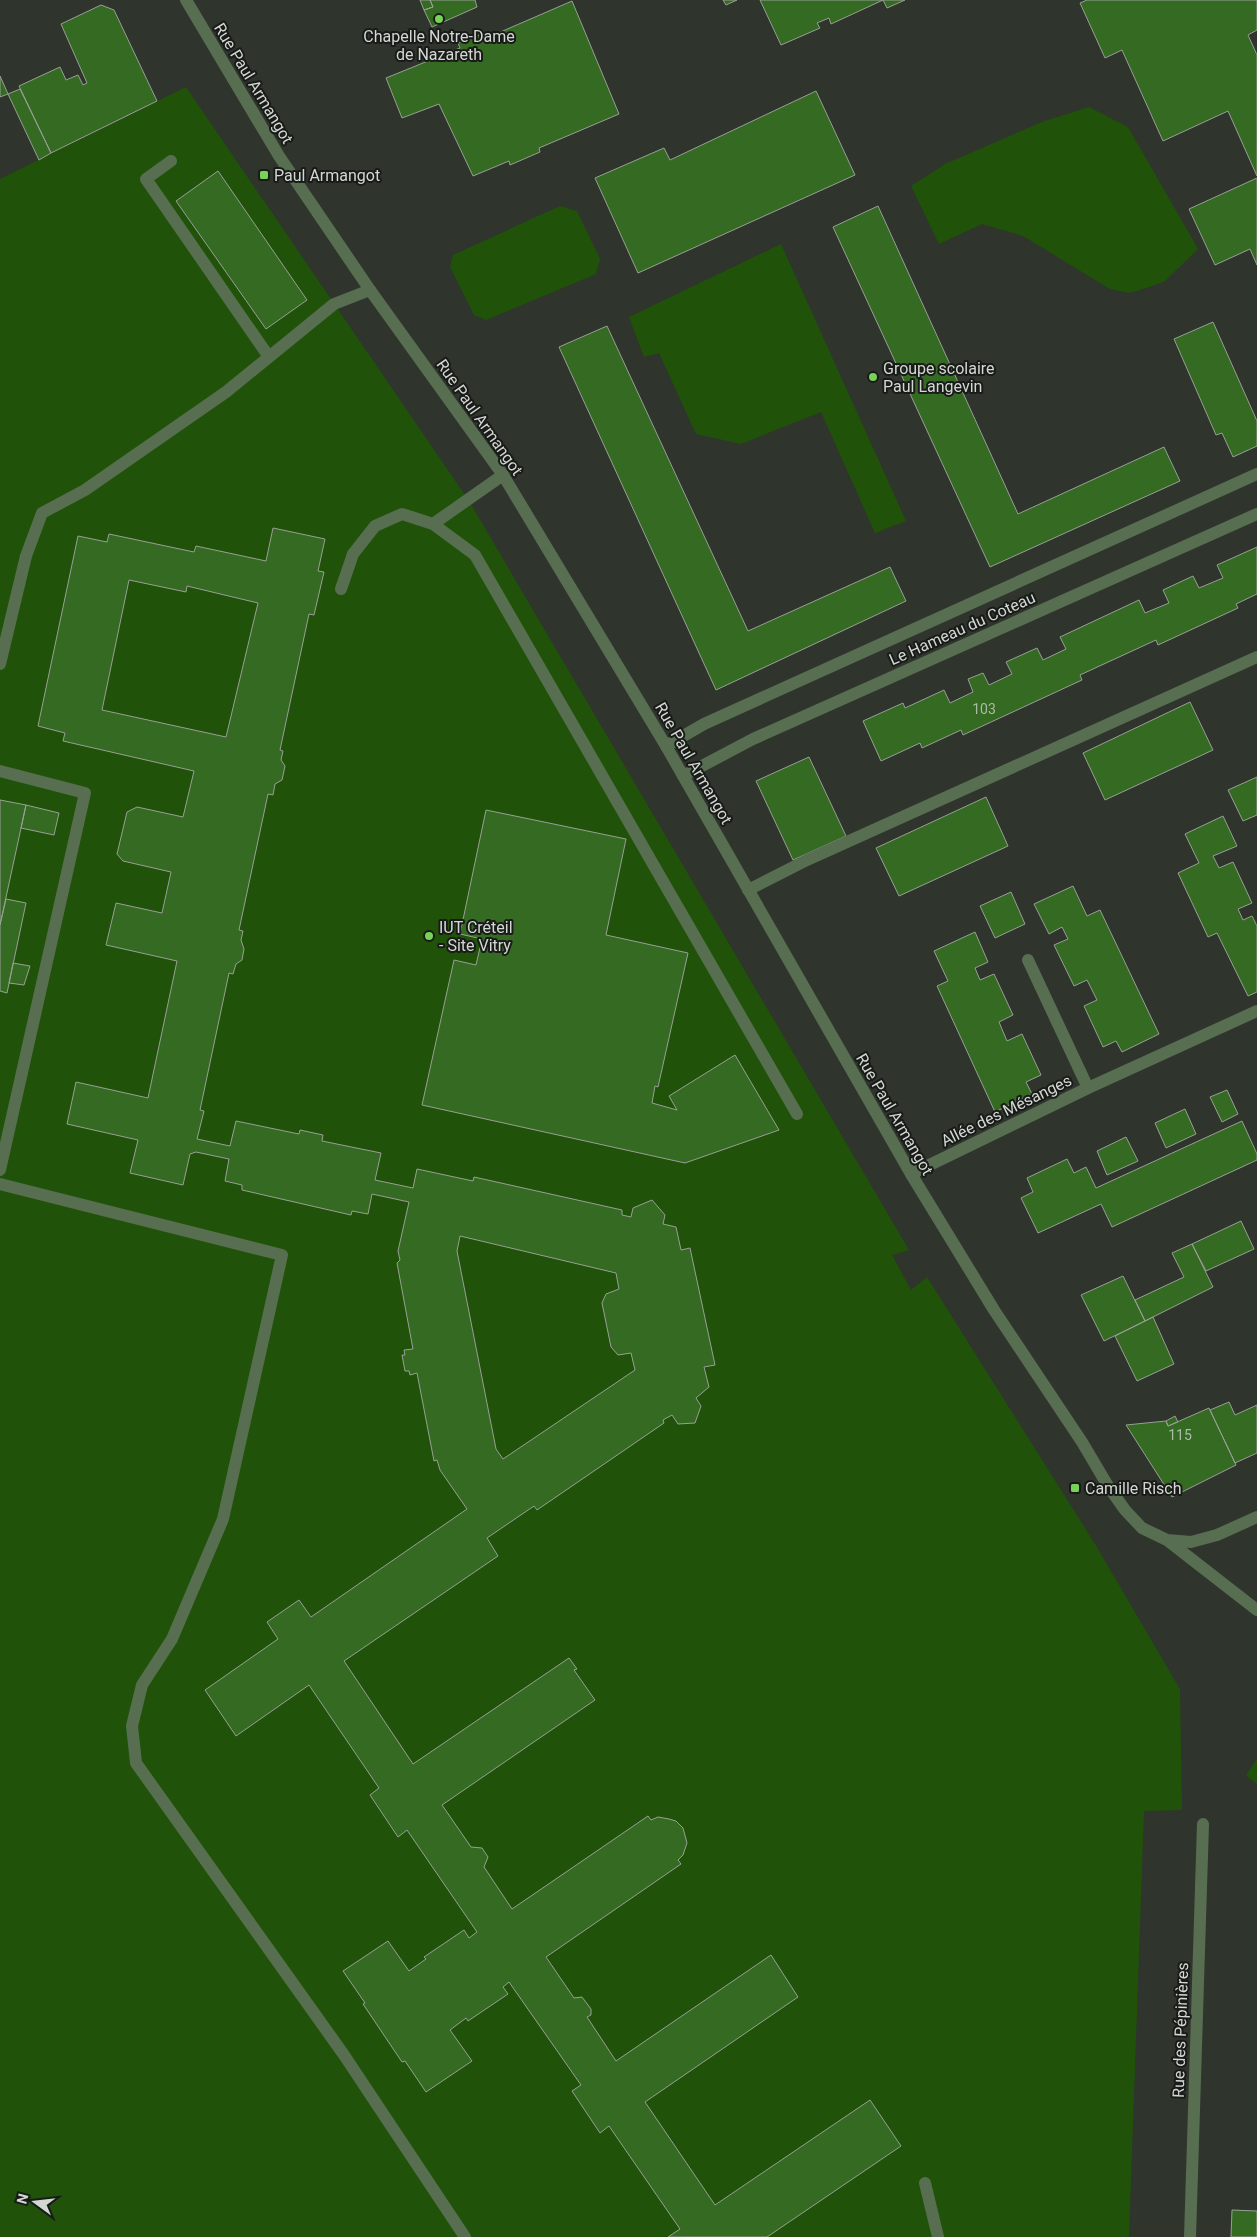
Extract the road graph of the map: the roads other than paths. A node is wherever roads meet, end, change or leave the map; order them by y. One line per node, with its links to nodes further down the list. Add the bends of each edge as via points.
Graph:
1 (186, 0): 3 (street, Rue Paul Armangot, via 279,156)
2 (171, 161): 4 (street, via 146,179)
3 (370, 290): 4 (street, via 334,304); 6 (street, Rue Paul Armangot)
4 (269, 357): 11 (street, via 226,392 92,485 42,513 26,556)
5 (1257, 474): 12 (street, via 704,724)
6 (503, 475): 8 (street); 12 (street, Rue Paul Armangot)
7 (1257, 514): 14 (street, Le Hameau du Coteau, via 753,739)
8 (433, 524): 9 (street, via 402,514 375,526 353,554); 19 (street, via 476,555)
9 (341, 589)
10 (1257, 657): 15 (street, via 816,856)
11 (0, 664)
12 (666, 746): 14 (street, Rue Paul Armangot)
13 (0, 771): 20 (street, via 85,794)
14 (683, 776): 15 (street, Rue Paul Armangot)
15 (748, 890): 21 (street, Rue Paul Armangot)
16 (1028, 960): 18 (street, Allée des Mésanges)
17 (1257, 1011): 18 (street, Allée des Mésanges)
18 (1088, 1088): 21 (street, Allée des Mésanges)
19 (796, 1114)
20 (0, 1170)
21 (910, 1174): 24 (street, Rue Paul Armangot, via 1124,1510 1142,1528)
22 (0, 1184): 28 (street, via 282,1255 223,1519 172,1639 142,1685 132,1726 136,1763 344,2054)
23 (1257, 1517): 24 (street, via 1217,1535 1191,1542)
24 (1167, 1540): 25 (street)
25 (1257, 1610)
26 (1203, 1824): 30 (street, Rue des Pépinières)
27 (925, 2183): 29 (street)
28 (465, 2237)
29 (938, 2237)
30 (1190, 2237)

